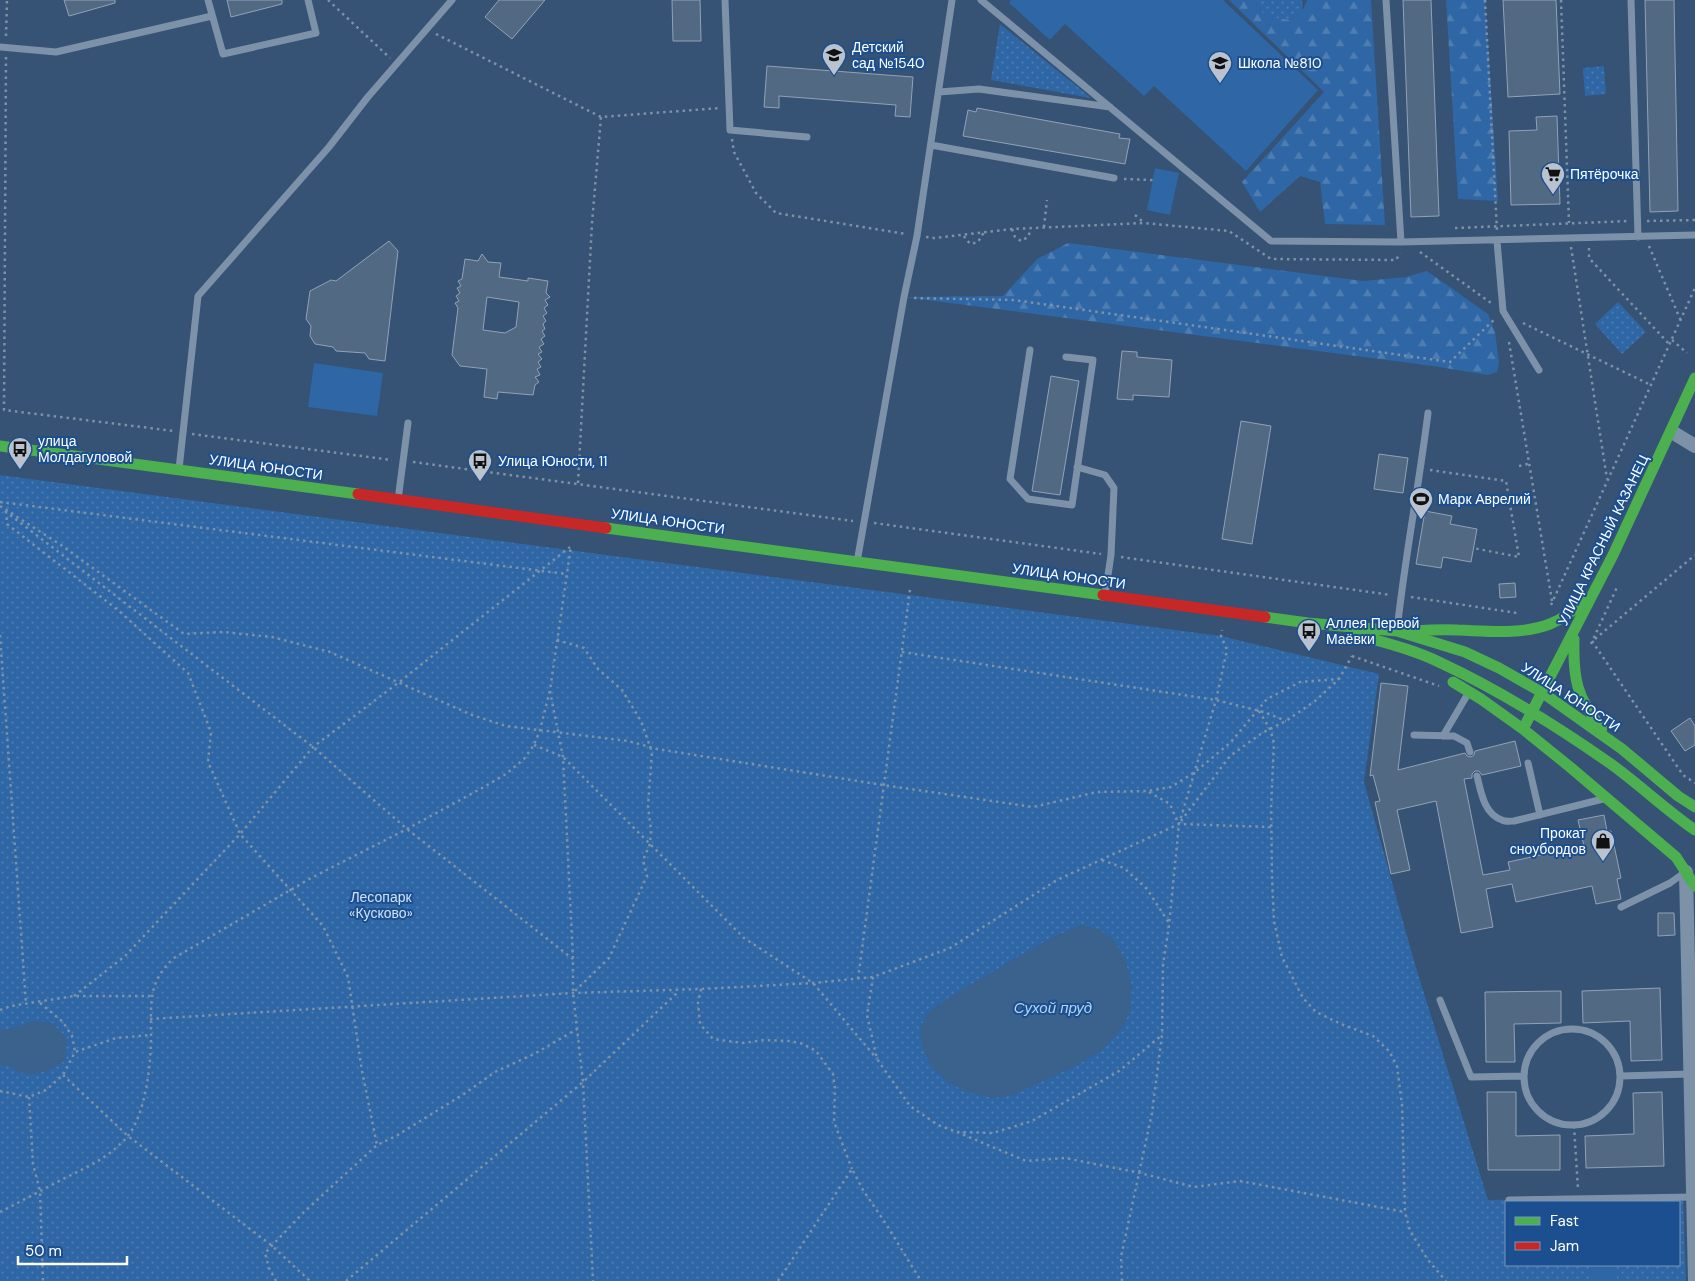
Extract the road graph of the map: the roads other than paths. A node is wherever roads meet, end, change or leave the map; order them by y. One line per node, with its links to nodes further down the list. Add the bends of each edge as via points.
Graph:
1 (208, 0): 9 (lane)
2 (308, 0): 9 (lane, via 316,33 223,54)
3 (452, 0): 30 (lane, via 367,98 329,148 198,296)
4 (725, 0): 13 (lane, via 730,130)
5 (952, 0): 11 (lane)
6 (981, 0): 12 (lane)
7 (1386, 0): 19 (lane)
8 (1631, 0): 17 (lane)
9 (212, 16): 10 (lane, via 56,52)
10 (3, 48)
11 (939, 92): 12 (lane, via 979,89); 14 (lane)
12 (1111, 107): 19 (lane, via 1272,241)
13 (807, 137)
14 (931, 145): 15 (lane); 32 (lane)
15 (1114, 178)
16 (1695, 235): 17 (lane)
17 (1641, 237): 18 (lane)
18 (1497, 241): 19 (lane); 22 (lane, via 1503,311)
19 (1403, 242)
20 (1030, 350): 29 (lane, via 1010,479 1028,499 1072,505)
21 (1066, 356): 29 (lane, via 1093,360)
22 (1539, 370)
23 (1695, 378): 26 (main road, УЛИЦА КРАСНЫЙ КАЗАНЕЦ)
24 (1428, 413): 36 (lane, via 1401,596)
25 (408, 424): 31 (lane)
26 (1672, 432): 28 (street); 33 (main road, УЛИЦА КРАСНЫЙ КАЗАНЕЦ)
27 (0, 446): 30 (main road, УЛИЦА ЮНОСТИ)
28 (1695, 446)
29 (1077, 467): 34 (lane, via 1105,475 1114,488)
30 (179, 470): 31 (main road, УЛИЦА ЮНОСТИ)
31 (398, 500): 32 (main road, УЛИЦА ЮНОСТИ)
32 (857, 562): 34 (main road, УЛИЦА ЮНОСТИ)
33 (1597, 589): 36 (main road, via 1565,619 1546,627 1519,631 1429,629); 37 (main road, УЛИЦА КРАСНЫЙ КАЗАНЕЦ)
34 (1105, 596): 35 (main road, УЛИЦА ЮНОСТИ)
35 (1331, 626): 36 (main road, УЛИЦА ЮНОСТИ); 38 (main road, УЛИЦА ЮНОСТИ)
36 (1400, 632): 40 (main road, УЛИЦА ЮНОСТИ, via 1465,652)
37 (1574, 634): 40 (main road, УЛИЦА КРАСНЫЙ КАЗАНЕЦ); 45 (main road, via 1573,668 1580,698 1596,722)
38 (1414, 652): 39 (main road); 41 (main road, УЛИЦА ЮНОСТИ, via 1470,677)
39 (1469, 692): 42 (main road); 44 (lane)
40 (1543, 693): 41 (main road, УЛИЦА КРАСНЫЙ КАЗАНЕЦ); 45 (main road, УЛИЦА ЮНОСТИ)
41 (1532, 713): 42 (main road, УЛИЦА КРАСНЫЙ КАЗАНЕЦ); 52 (main road, УЛИЦА ЮНОСТИ, via 1612,765)
42 (1524, 730): 49 (main road)
43 (1414, 735): 44 (lane)
44 (1443, 736): 46 (lane, via 1454,736 1467,743)
45 (1622, 749): 50 (main road)
46 (1470, 752)
47 (1528, 763): 51 (lane)
48 (1477, 776): 51 (lane, via 1486,806 1501,820 1514,821)
49 (1606, 798): 51 (lane); 53 (main road, via 1676,857)
50 (1695, 807)
51 (1540, 815)
52 (1695, 830)
53 (1686, 871): 54 (main road); 55 (lane, via 1670,883); 57 (street)
54 (1695, 886)
55 (1621, 907)
56 (1440, 1000): 58 (lane, via 1471,1077)
57 (1690, 1074): 59 (lane); 60 (street)
58 (1523, 1076): 59 (lane, via 1528,1055 1542,1038 1561,1029 1583,1029 1602,1039 1616,1056); 59 (lane, via 1527,1095 1538,1112 1554,1122 1574,1126 1598,1119 1615,1101)
59 (1621, 1076)
60 (1693, 1197): 61 (lane); 62 (street)
61 (1509, 1200)
62 (1695, 1281)

